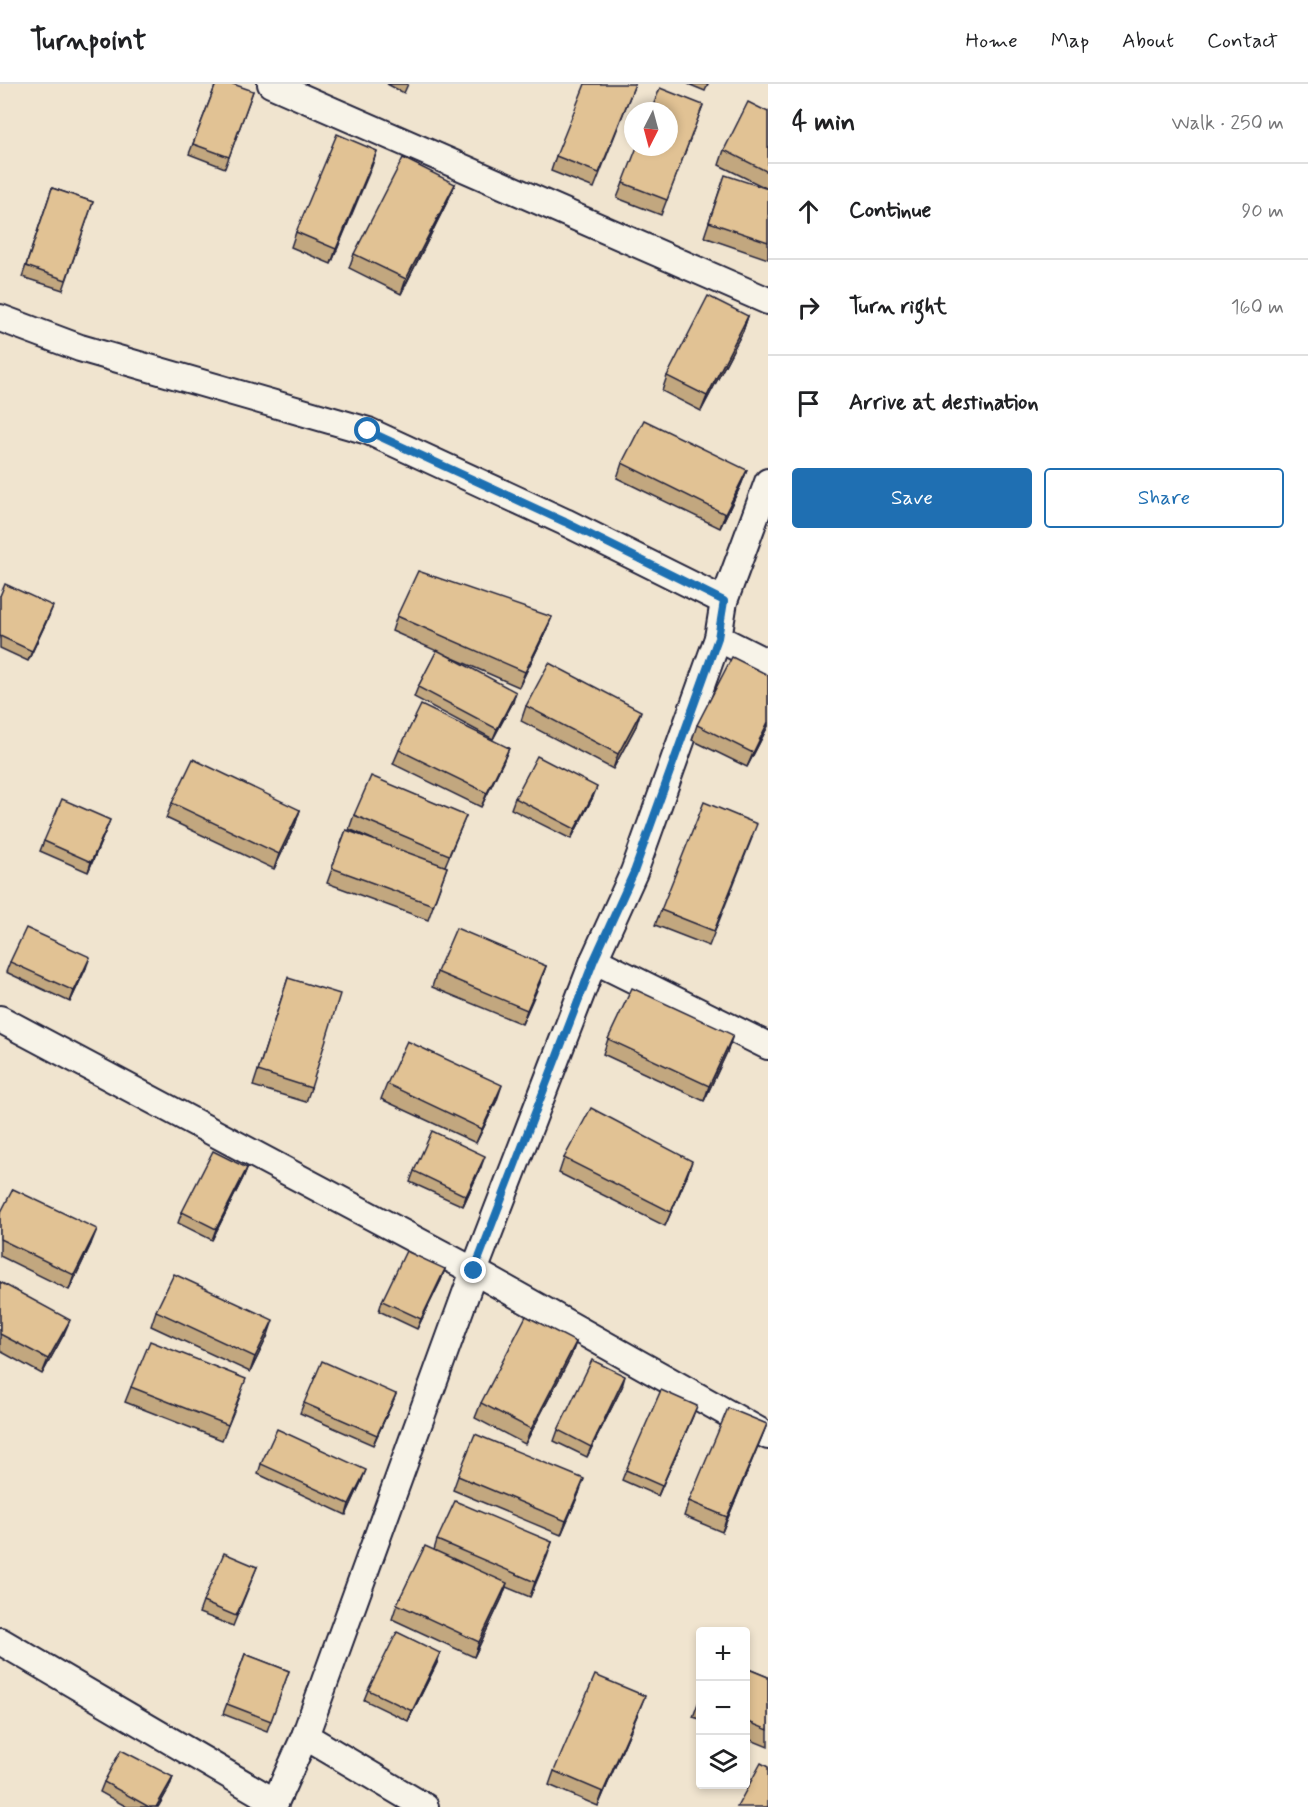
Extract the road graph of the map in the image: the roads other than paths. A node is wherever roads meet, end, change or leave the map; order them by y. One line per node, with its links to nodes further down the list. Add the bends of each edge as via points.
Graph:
1 (271, 84): 2 (street)
2 (768, 301)
3 (0, 318): 5 (street, via 80,348 368,431)
4 (768, 482): 5 (street)
5 (724, 601): 6 (street)
6 (718, 638): 7 (street); 8 (street, via 634,872)
7 (768, 663)
8 (594, 960): 10 (street); 11 (street)
9 (0, 1019): 11 (street)
10 (768, 1046)
11 (474, 1271): 12 (street); 14 (street)
12 (768, 1436)
13 (0, 1641): 15 (street)
14 (305, 1736): 15 (street); 16 (street)
15 (274, 1805)
16 (425, 1807)

